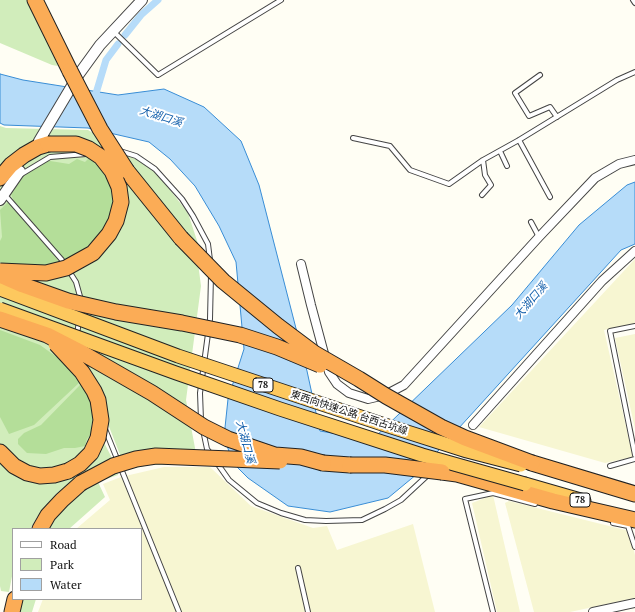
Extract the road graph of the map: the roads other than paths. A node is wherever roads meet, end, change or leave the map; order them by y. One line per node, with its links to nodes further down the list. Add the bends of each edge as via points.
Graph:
1 (35, 0): 36 (highway, bridge, via 100,129 127,171 181,238 223,281 278,326 314,353)
2 (142, 0): 6 (street)
3 (281, 0): 6 (lane, via 158,75)
4 (633, 0): 5 (lane)
5 (635, 3)
6 (112, 31): 12 (street, via 79,74)
7 (635, 72): 9 (lane, via 617,80)
8 (540, 76): 9 (lane, via 516,93 529,116 550,107)
9 (557, 117): 11 (lane)
10 (353, 138): 16 (lane, via 390,146 410,170 450,184)
11 (519, 140): 15 (lane); 22 (lane)
12 (42, 141): 19 (highway, via 38,147 11,165); 27 (highway, bridge, via 76,144 101,157 112,172 118,187 121,202 116,221 93,253 66,268 46,273)
13 (105, 149): 43 (lane, via 136,156 156,169 182,199 208,244 212,277 210,319 200,393 201,414 207,449 229,480 257,503 305,520 362,520 402,500)
14 (100, 151): 19 (lane, via 50,157)
15 (500, 151): 16 (lane); 18 (lane)
16 (484, 160): 20 (lane, via 485,175 491,186)
17 (635, 160): 24 (street, via 619,164 595,178)
18 (507, 166)
19 (11, 176): 21 (street)
20 (482, 195)
21 (2, 197): 34 (lane, via 62,260 76,282 81,299 76,344)
22 (550, 197)
23 (531, 222): 24 (lane)
24 (539, 236): 26 (street, via 404,385 385,395 368,399 349,393 337,384 329,372)
25 (635, 251): 37 (street, via 602,281)
26 (301, 264)
27 (0, 271)
28 (0, 275): 36 (highway, bridge, via 68,301 240,335 309,360)
29 (0, 289): 44 (highway, 東西向快速公路 台西古坑線 / 78, bridge, via 171,354 254,382 460,448)
30 (0, 308): 48 (highway, 東西向快速公路 台西古坑線 / 78, bridge, via 280,409 422,455)
31 (0, 319): 33 (highway, bridge)
32 (635, 326): 40 (lane, via 610,331)
33 (47, 335): 38 (highway, bridge, via 86,378 98,400 101,420 98,438 91,453 80,464 54,475 40,476 27,473 14,466); 42 (highway, bridge, via 152,393 204,427 228,439 275,455 301,457)
34 (79, 357)
35 (80, 363): 57 (lane)
36 (386, 396): 44 (highway, bridge, via 441,427)
37 (473, 425): 39 (lane)
38 (0, 452)
39 (449, 452)
40 (635, 455)
41 (635, 459): 45 (lane)
42 (322, 463): 43 (highway, bridge); 51 (highway, bridge, via 156,456 136,459 113,466 81,483 48,515)
43 (440, 465): 50 (highway, via 457,474 552,501)
44 (531, 466): 46 (highway)
45 (610, 466)
46 (635, 495)
47 (537, 504): 59 (lane, via 493,493 465,499)
48 (635, 515)
49 (605, 520): 52 (lane, via 628,526)
50 (635, 520)
51 (41, 528)
52 (635, 547)
53 (298, 568): 58 (lane)
54 (15, 600): 56 (highway)
55 (635, 603): 60 (street)
56 (12, 612)
57 (179, 612)
58 (308, 612)
59 (493, 612)
60 (593, 612)

